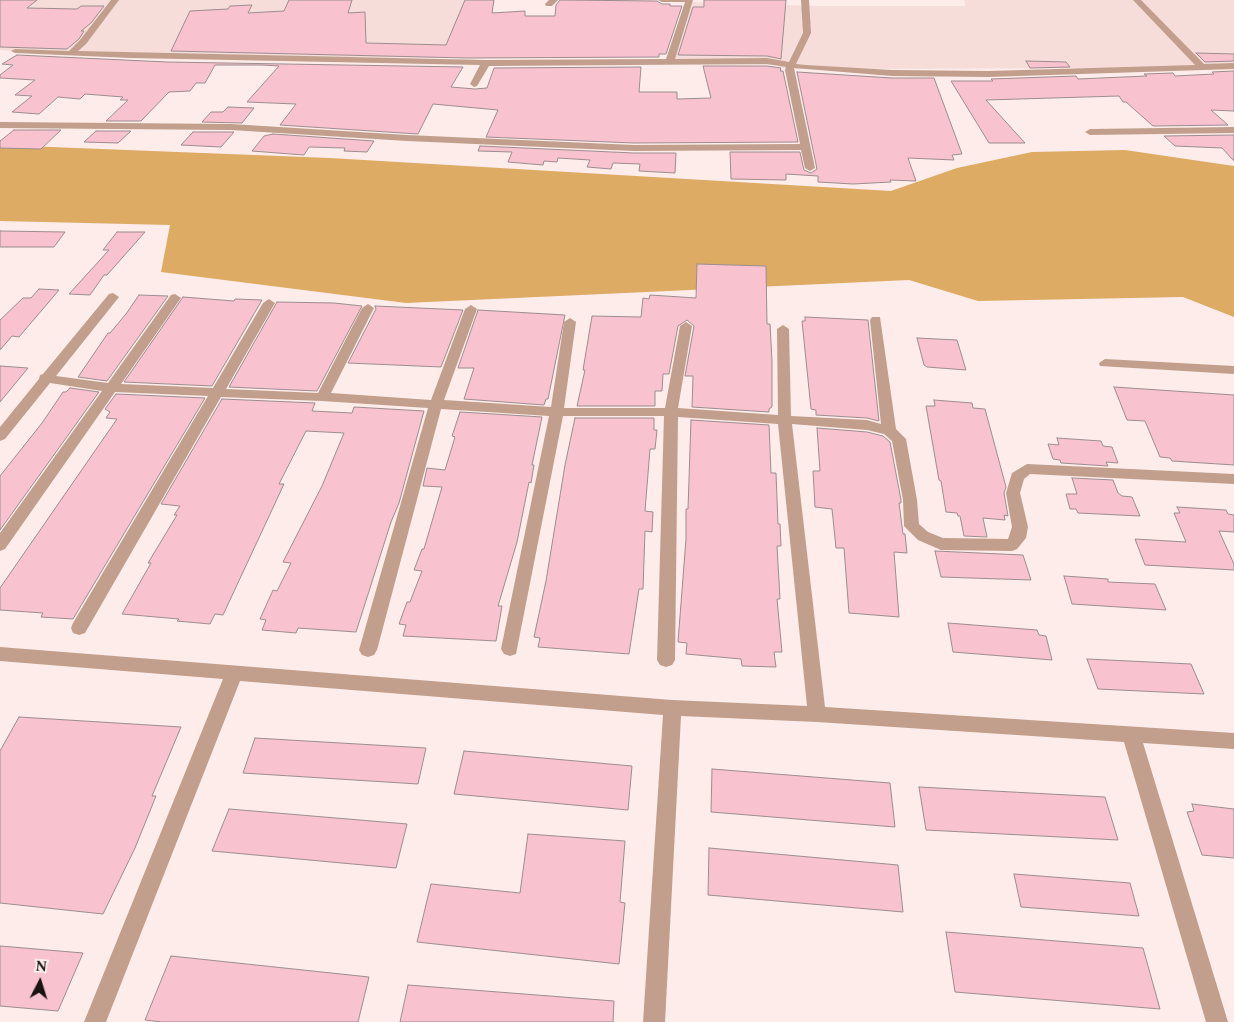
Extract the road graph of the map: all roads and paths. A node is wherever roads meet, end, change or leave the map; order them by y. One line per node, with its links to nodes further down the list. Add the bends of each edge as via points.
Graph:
1 (115, 0): 7 (street)
2 (662, 0): 3 (street)
3 (689, 0): 8 (street)
4 (805, 0): 10 (street, via 807,33)
5 (1137, 0): 12 (street)
6 (15, 51): 7 (street)
7 (71, 54): 9 (street)
8 (670, 61): 9 (street); 10 (street, via 767,61)
9 (486, 63): 13 (street)
10 (792, 65): 12 (street, via 892,73 978,74); 17 (street, via 789,74)
11 (1234, 66): 12 (street)
12 (1202, 67)
13 (474, 84)
14 (0, 125): 17 (street, via 230,127 634,148)
15 (1234, 130): 16 (street)
16 (1090, 132)
17 (804, 147): 18 (street)
18 (810, 168)
19 (112, 296): 30 (street)
20 (175, 298): 31 (street)
21 (269, 303): 32 (street)
22 (368, 308): 33 (street)
23 (471, 309): 34 (street)
24 (876, 320): 38 (street)
25 (570, 322): 35 (street)
26 (686, 326): 36 (street)
27 (783, 329): 37 (street)
28 (1105, 363): 29 (street)
29 (1234, 370)
30 (45, 378): 31 (street); 39 (street)
31 (112, 388): 32 (street); 41 (street)
32 (217, 393): 33 (street); 42 (street)
33 (322, 397): 34 (street)
34 (436, 403): 35 (street); 44 (street)
35 (557, 412): 36 (street); 43 (street)
36 (670, 412): 37 (street); 46 (street)
37 (785, 420): 38 (street, via 867,425); 49 (street)
38 (889, 430): 40 (street, via 899,439 912,526 923,536 941,544 1012,545 1018,538 1020,527 1013,493 1017,477 1027,469)
39 (0, 436)
40 (1234, 479)
41 (0, 545)
42 (79, 628)
43 (510, 649)
44 (368, 650)
45 (0, 654): 47 (street)
46 (666, 660)
47 (235, 672): 48 (street); 52 (street)
48 (672, 708): 49 (street); 53 (street)
49 (817, 714): 50 (street)
50 (1131, 733): 51 (street); 54 (street)
51 (1234, 741)
52 (95, 1022)
53 (654, 1022)
54 (1216, 1022)

